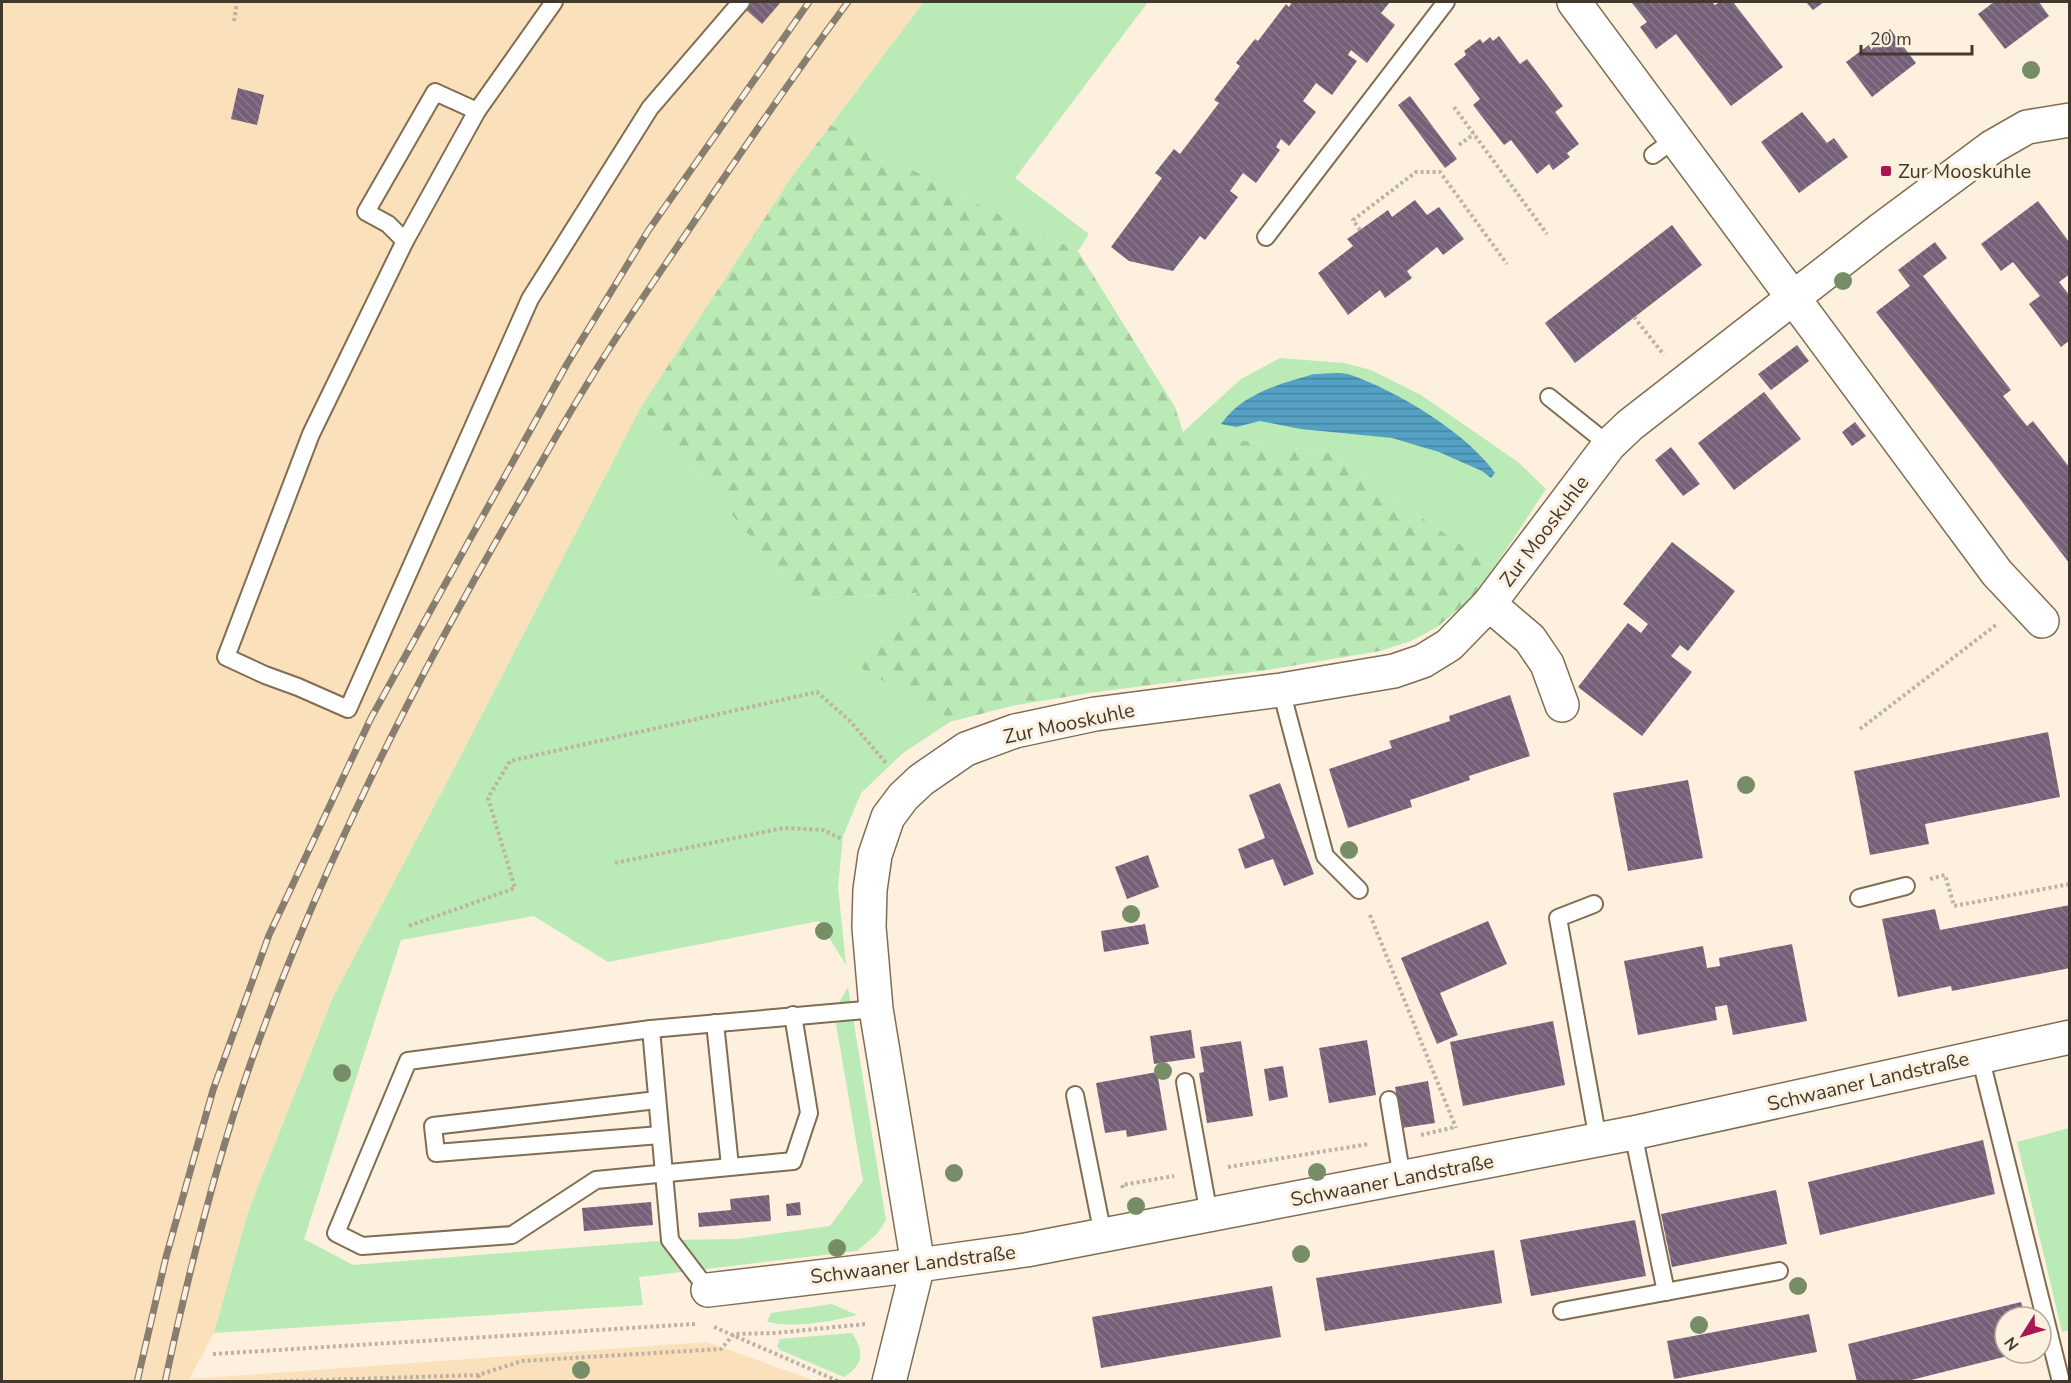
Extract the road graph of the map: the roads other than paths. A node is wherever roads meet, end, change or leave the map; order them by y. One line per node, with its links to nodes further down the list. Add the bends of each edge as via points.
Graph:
1 (554, 2): 5 (lane)
2 (741, 2): 8 (lane, via 650,108 530,299 348,709 226,657 311,434)
3 (1446, 2): 7 (lane)
4 (1574, 2): 9 (street, via 1664,147)
5 (477, 111): 8 (lane); 8 (lane, via 435,92 366,212 388,224)
6 (2070, 120): 9 (street, Zur Mooskuhle, via 2027,127 1992,147)
7 (1266, 237)
8 (405, 241)
9 (1793, 297): 11 (street, Zur Mooskuhle); 13 (street, via 1997,573)
10 (1549, 397): 11 (lane)
11 (1609, 445): 12 (street, Zur Mooskuhle)
12 (1489, 604): 14 (street, Zur Mooskuhle, via 1449,645 1423,661 1394,671); 15 (street, Zur Mooskuhle, via 1530,639 1548,664)
13 (2033, 612)
14 (1281, 690): 17 (lane, via 1325,856); 20 (street, Zur Mooskuhle, via 1095,714 1015,731 966,749 921,780 888,817 875,855 869,927)
15 (1562, 705)
16 (1906, 886): 18 (lane)
17 (1359, 890)
18 (1859, 898)
19 (1594, 904): 32 (lane, via 1558,918)
20 (876, 1009): 21 (lane); 38 (street, Zur Mooskuhle)
21 (793, 1015): 22 (lane); 33 (lane, via 809,1113 793,1161)
22 (715, 1023): 23 (lane); 33 (lane)
23 (651, 1029): 28 (lane); 34 (lane, via 408,1061 336,1233 362,1246 512,1235 596,1180)
24 (2070, 1037): 25 (street, Schwaaner Landstraße)
25 (1980, 1056): 30 (street, Schwaaner Landstraße); 44 (lane)
26 (1185, 1082): 36 (lane)
27 (1075, 1095): 37 (lane)
28 (657, 1100): 31 (lane); 31 (lane, via 433,1126 436,1153)
29 (1389, 1100): 35 (lane)
30 (1633, 1133): 32 (street, Schwaaner Landstraße); 41 (lane)
31 (660, 1135): 34 (lane)
32 (1598, 1140): 35 (street, Schwaaner Landstraße)
33 (730, 1167): 34 (lane)
34 (664, 1172): 40 (lane, via 670,1240)
35 (1402, 1178): 36 (street, Schwaaner Landstraße)
36 (1209, 1215): 37 (street, Schwaaner Landstraße)
37 (1117, 1232): 38 (street, Schwaaner Landstraße)
38 (918, 1265): 40 (street, Schwaaner Landstraße); 43 (street)
39 (1779, 1271): 41 (lane)
40 (708, 1290)
41 (1666, 1292): 42 (lane)
42 (1562, 1311)
43 (889, 1382)
44 (2061, 1382)

